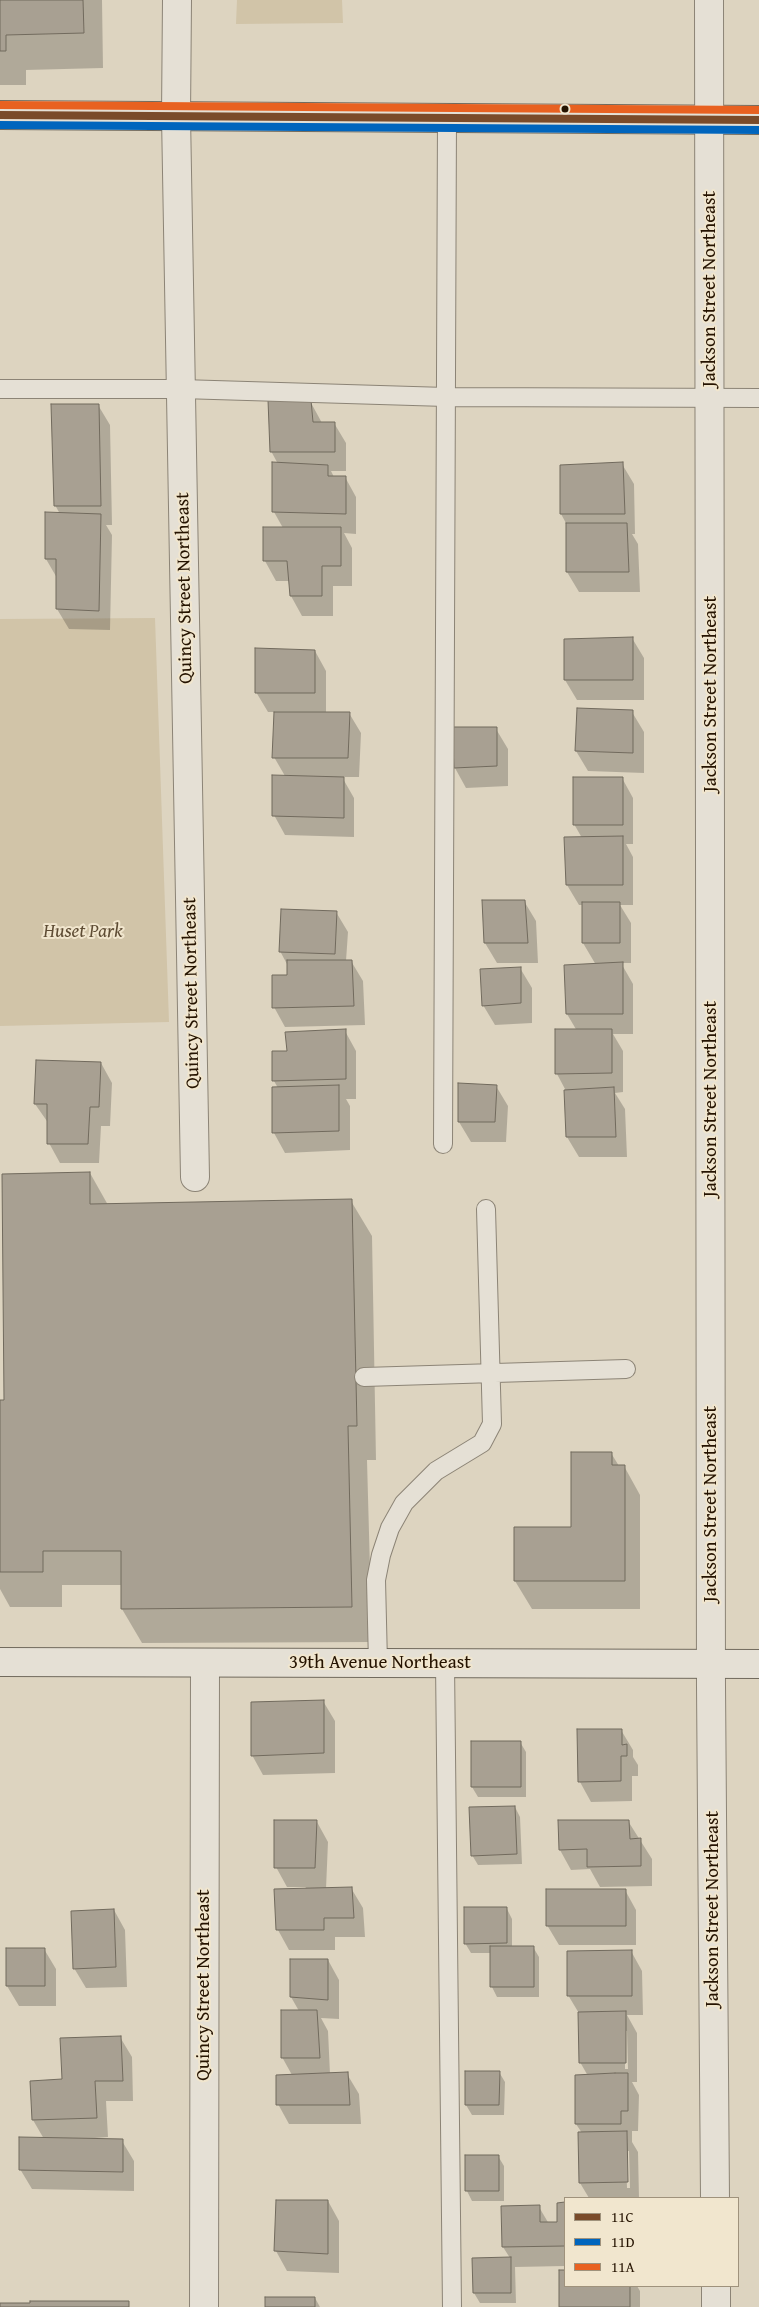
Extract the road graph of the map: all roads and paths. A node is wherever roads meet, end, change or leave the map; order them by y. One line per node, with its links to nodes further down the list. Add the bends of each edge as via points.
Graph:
1 (176, 0): 4 (street, Quincy Street Northeast)
2 (709, 0): 6 (street, Jackson Street Northeast)
3 (0, 115): 4 (street)
4 (176, 116): 5 (street); 9 (street, Quincy Street Northeast)
5 (447, 117): 6 (street); 10 (lane)
6 (710, 120): 7 (street); 11 (street, Jackson Street Northeast)
7 (759, 120)
8 (0, 389): 9 (lane)
9 (181, 389): 10 (lane); 14 (street, Quincy Street Northeast)
10 (446, 396): 11 (lane); 13 (lane)
11 (711, 398): 12 (lane); 23 (street, Jackson Street Northeast)
12 (759, 398)
13 (443, 1144)
14 (195, 1177)
15 (486, 1209): 17 (lane)
16 (626, 1370): 17 (lane)
17 (490, 1374): 18 (lane); 21 (lane, via 492,1424 482,1443 436,1471 404,1502 390,1528 376,1580)
18 (364, 1378)
19 (0, 1662): 20 (street, 39th Avenue Northeast)
20 (205, 1663): 21 (street, 39th Avenue Northeast); 27 (street, Quincy Street Northeast)
21 (378, 1664): 22 (street, 39th Avenue Northeast)
22 (445, 1664): 23 (street, 39th Avenue Northeast); 28 (lane)
23 (711, 1664): 24 (street, 39th Avenue Northeast); 25 (street, Jackson Street Northeast)
24 (759, 1664)
25 (715, 2197)
26 (716, 2287): 29 (street)
27 (204, 2307)
28 (452, 2307)
29 (716, 2307)

